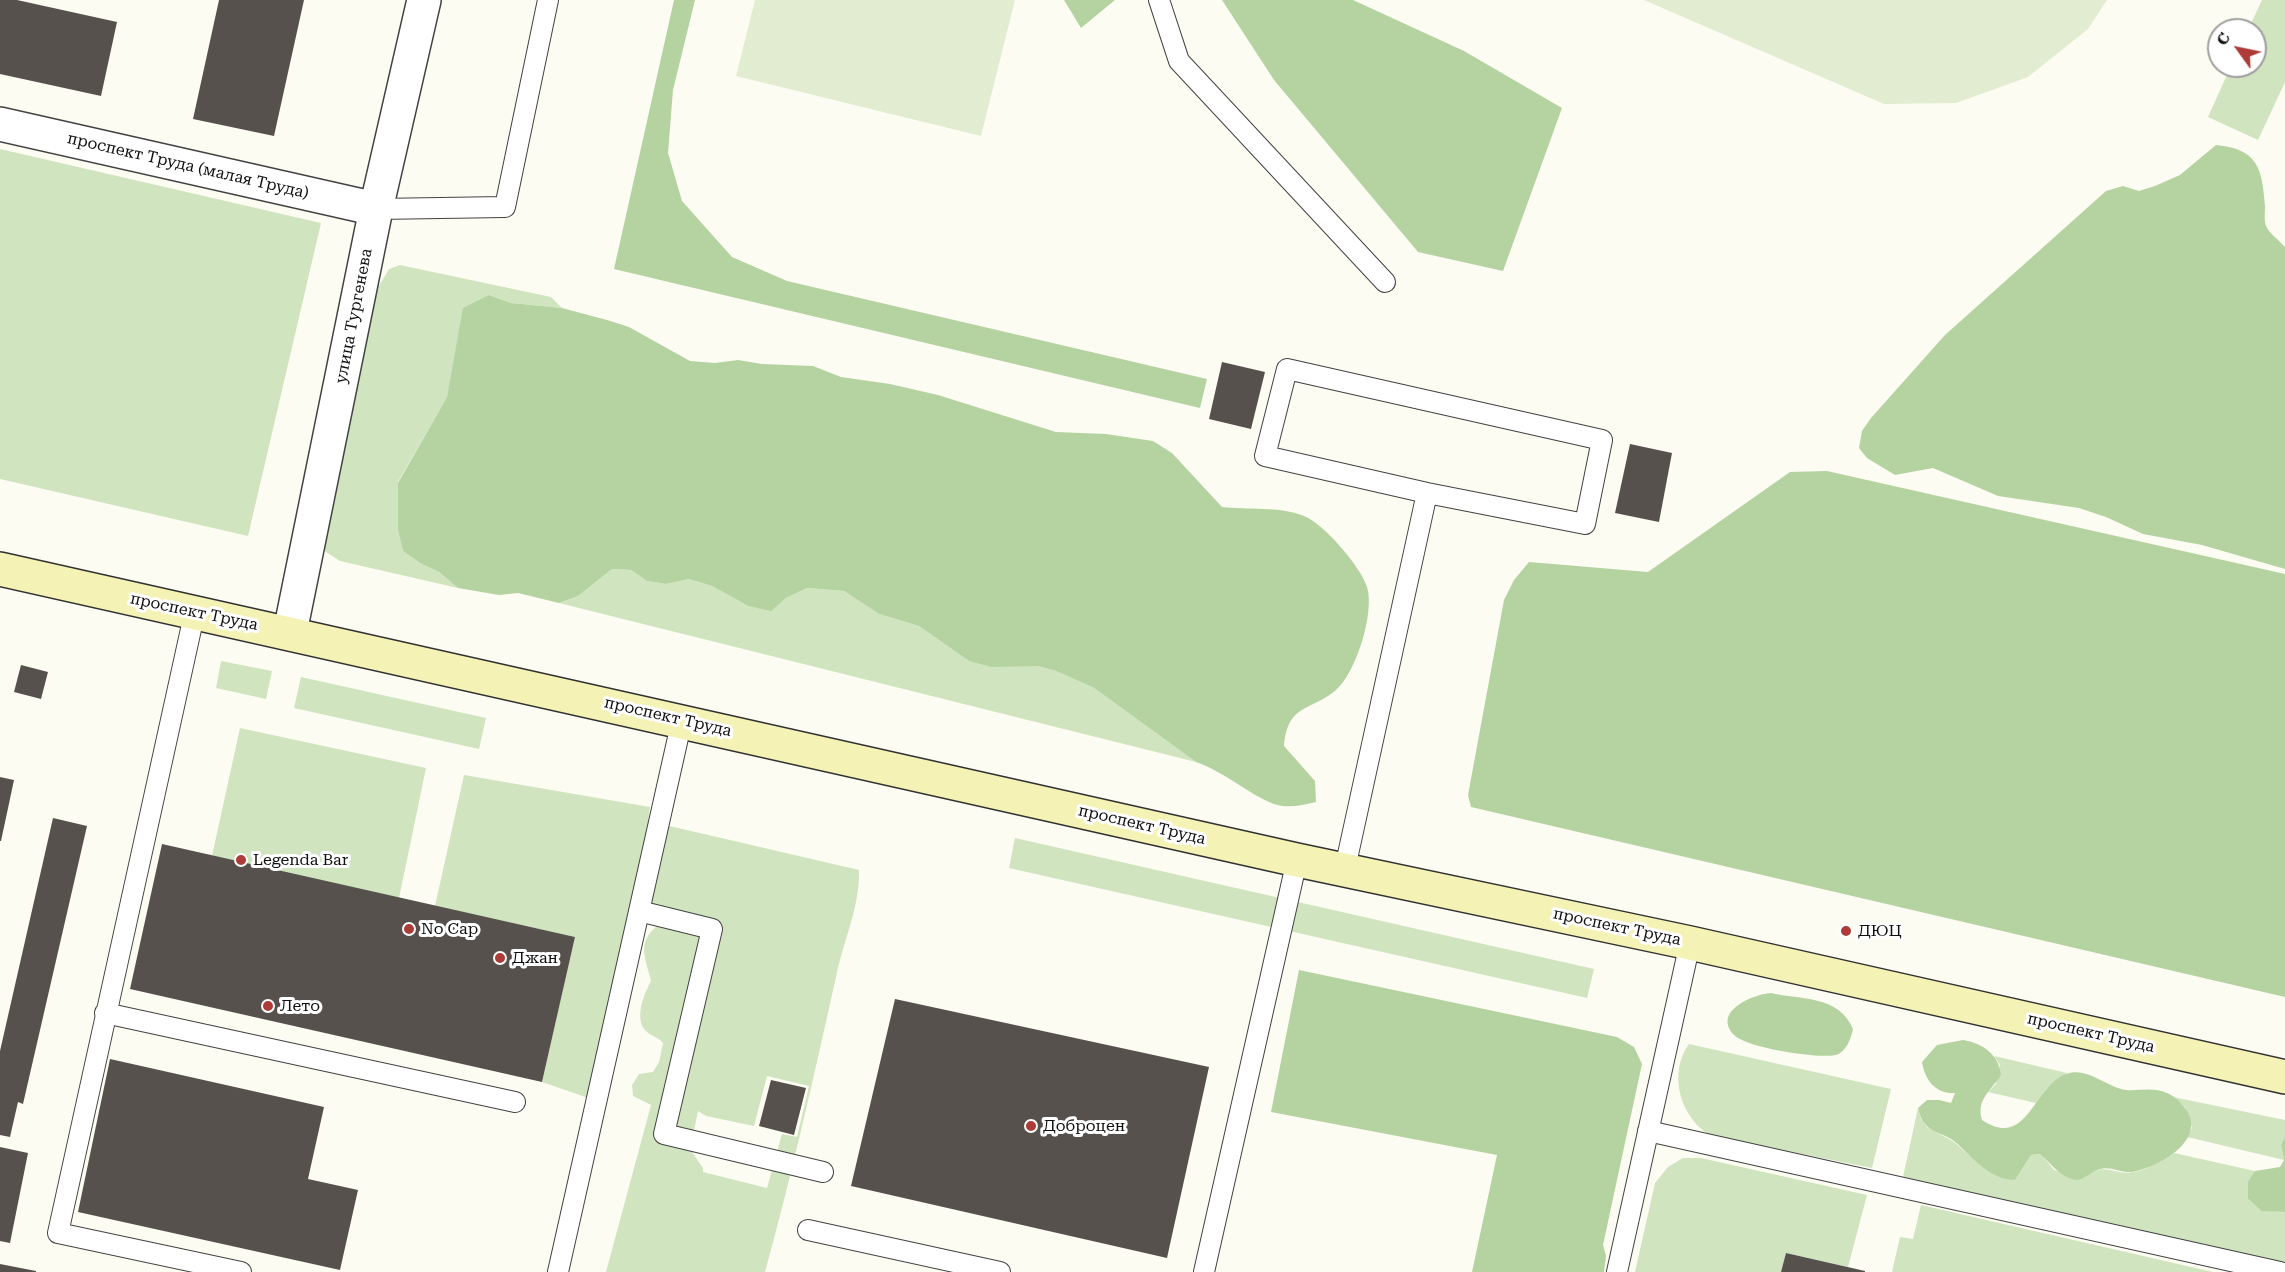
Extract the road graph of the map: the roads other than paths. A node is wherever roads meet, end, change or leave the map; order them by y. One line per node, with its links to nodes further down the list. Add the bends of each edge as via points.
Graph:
1 (424, 0): 5 (street, улица Тургенева)
2 (548, 0): 5 (lane, via 505,207)
3 (1159, 0): 6 (lane, via 1179,61)
4 (0, 124): 5 (street, проспект Труда (малая Труда))
5 (376, 208): 10 (street, улица Тургенева)
6 (1385, 282)
7 (1426, 493): 7 (lane, via 1585,524 1602,440 1287,369 1265,456); 13 (lane)
8 (0, 569): 9 (main road, проспект Труда)
9 (195, 611): 10 (main road, проспект Труда); 16 (lane)
10 (290, 633): 11 (main road, проспект Труда)
11 (682, 720): 12 (main road, проспект Труда); 14 (lane)
12 (1297, 860): 13 (main road, проспект Труда); 25 (lane)
13 (1345, 868): 15 (main road, проспект Труда)
14 (639, 911): 20 (lane, via 712,929 664,1134); 23 (lane)
15 (1690, 943): 17 (main road, проспект Труда); 19 (lane)
16 (105, 1013): 18 (lane); 22 (lane, via 58,1233)
17 (2285, 1077)
18 (515, 1102)
19 (1648, 1131): 26 (lane); 27 (lane)
20 (823, 1172)
21 (808, 1230): 24 (lane)
22 (241, 1272)
23 (558, 1272)
24 (1000, 1272)
25 (1204, 1272)
26 (1617, 1272)
27 (2280, 1272)

